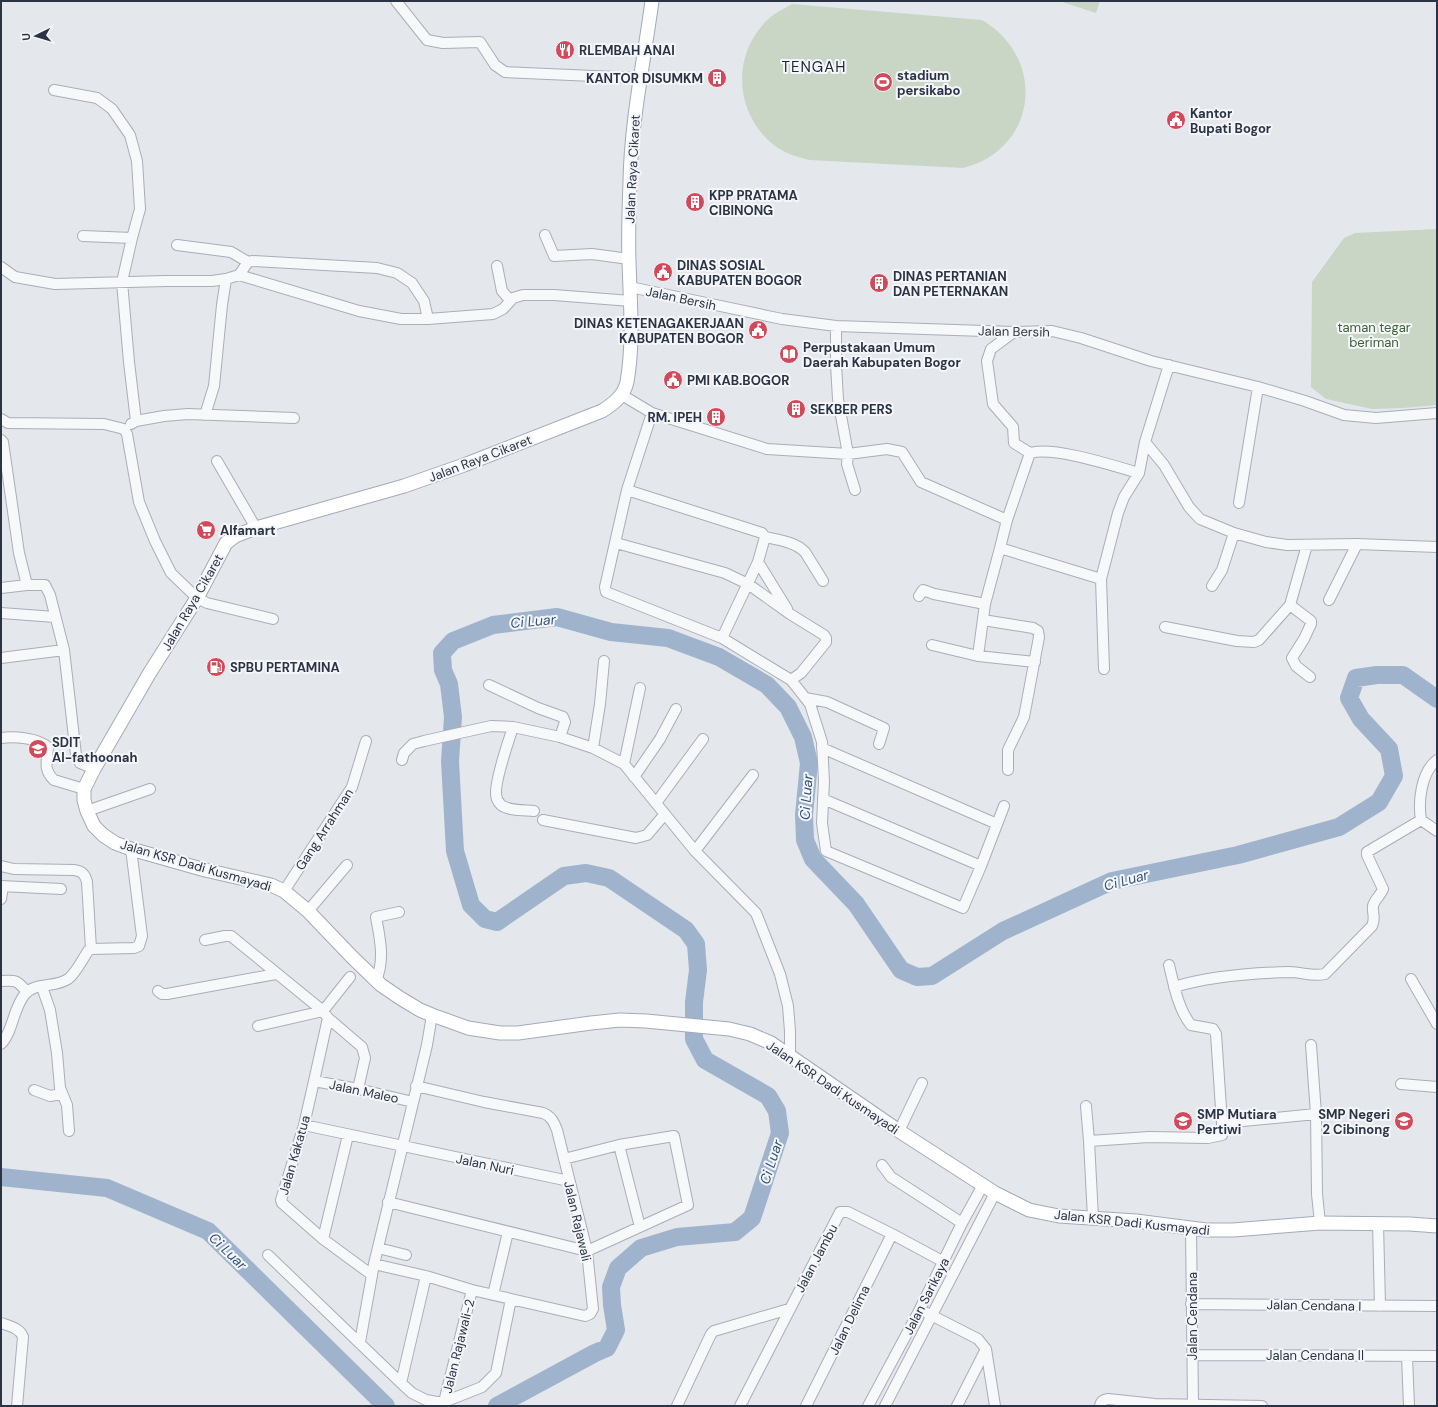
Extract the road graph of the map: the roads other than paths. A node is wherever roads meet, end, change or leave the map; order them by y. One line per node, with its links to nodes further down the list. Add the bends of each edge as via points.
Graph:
1 (396, 1): 3 (street, via 427,40 443,43 480,42 495,65 505,72)
2 (652, 1): 3 (main road, Jalan Raya Cikaret)
3 (639, 78): 9 (main road, Jalan Raya Cikaret, via 632,140)
4 (54, 90): 7 (street, via 97,98 112,109 130,135 137,161 140,209)
5 (544, 235): 9 (street, via 554,256 592,254)
6 (83, 236): 7 (street)
7 (132, 238): 15 (street)
8 (177, 244): 10 (street, via 231,252)
9 (629, 259): 16 (main road, Jalan Raya Cikaret)
10 (248, 262): 13 (street); 19 (street, via 377,268 397,273 412,284 424,301)
11 (497, 266): 17 (street, via 502,291)
12 (1, 267): 15 (street, via 15,277 55,284)
13 (239, 275): 14 (street); 19 (street, via 359,311 401,319)
14 (226, 279): 15 (street); 27 (street, via 214,386)
15 (122, 282): 30 (street)
16 (630, 287): 18 (main road, Jalan Raya Cikaret); 20 (street, Jalan Bersih, via 782,319)
17 (510, 300): 18 (street, via 523,295 554,295); 19 (street, via 503,309 493,314)
18 (631, 301): 24 (main road, Jalan Raya Cikaret, via 630,347)
19 (428, 319)
20 (836, 326): 21 (street, Jalan Bersih); 35 (street, via 836,385)
21 (1014, 332): 22 (street, Jalan Bersih, via 1052,331); 34 (street, via 991,349 987,361 993,404 1013,427 1014,443)
22 (1169, 365): 23 (street, Jalan Bersih); 32 (street)
23 (1258, 387): 26 (street, Jalan Bersih, via 1344,415 1376,418); 40 (street)
24 (622, 395): 25 (street); 42 (main road, Jalan Raya Cikaret, via 602,411 464,465 404,486)
25 (652, 413): 35 (street, via 767,449); 38 (street)
26 (1437, 413)
27 (205, 415): 28 (street); 30 (street, via 164,416)
28 (294, 418)
29 (1, 419): 31 (street, via 8,423 104,424)
30 (136, 421): 31 (street)
31 (124, 429): 58 (street, via 139,502 155,541 171,573)
32 (1147, 437): 37 (street); 43 (street, via 1189,507 1200,519)
33 (1, 440): 54 (street, via 19,553)
34 (1030, 453): 37 (street, via 1041,451 1085,458); 41 (street)
35 (848, 454): 39 (street, via 847,464); 41 (street, via 887,449 902,452 921,482)
36 (217, 461): 42 (street)
37 (1139, 473): 51 (street, via 1120,508)
38 (627, 490): 44 (street, via 762,533); 45 (street)
39 (855, 490)
40 (1239, 503)
41 (1007, 520): 49 (street)
42 (256, 528): 58 (main road, Jalan Raya Cikaret, via 226,543)
43 (1234, 533): 46 (street, via 1266,542); 55 (street, via 1222,570)
44 (766, 537): 50 (street); 52 (street, via 802,548)
45 (616, 543): 53 (street, via 725,573); 68 (street, via 606,592)
46 (1307, 544): 47 (street); 61 (street)
47 (1357, 544): 48 (street); 59 (street)
48 (1437, 547)
49 (1000, 548): 51 (street); 60 (street)
50 (758, 562): 53 (street); 63 (street)
51 (1101, 579): 75 (street)
52 (823, 580)
53 (748, 584): 63 (street); 68 (street)
54 (27, 585): 56 (street); 64 (street, via 45,585)
55 (1212, 586)
56 (1, 588)
57 (919, 596): 60 (street, via 925,590)
58 (197, 598): 65 (street, via 214,606); 93 (main road, Jalan Raya Cikaret)
59 (1329, 600)
60 (985, 604): 66 (street)
61 (1290, 605): 67 (street, via 1259,640 1254,642); 76 (street, via 1311,621 1292,658 1296,666)
62 (1, 613): 64 (street)
63 (790, 614): 77 (street, via 824,634 826,638 824,647 801,673)
64 (55, 617): 70 (street)
65 (273, 619)
66 (983, 620): 71 (street); 74 (street, via 1038,631)
67 (1165, 627)
68 (722, 638): 77 (street)
69 (932, 645): 71 (street)
70 (64, 650): 72 (street); 93 (street, via 76,755 80,763)
71 (978, 656): 74 (street)
72 (1, 658)
73 (604, 661): 88 (street)
74 (1035, 662): 94 (street, via 1024,716 1008,750)
75 (1104, 668)
76 (1310, 678)
77 (791, 680): 80 (street)
78 (488, 685): 83 (street, via 538,708 563,716 565,722)
79 (640, 688): 92 (street)
80 (805, 698): 87 (street, via 827,702 884,728); 89 (street, via 810,704)
81 (676, 709): 96 (street, via 660,739)
82 (513, 728): 83 (street); 90 (street, via 491,726 413,744 404,753); 103 (street, via 496,794 498,801 507,808)
83 (560, 737): 88 (street)
84 (1, 738): 98 (street, via 14,737 44,744 48,748 46,767 50,776 54,780)
85 (703, 739): 100 (street)
86 (366, 741): 116 (street, Gang Arrahman, via 352,787)
87 (879, 744)
88 (594, 748): 92 (street)
89 (822, 748): 99 (street); 107 (street)
90 (402, 760)
91 (1437, 760): 106 (street, via 1424,776 1419,809)
92 (624, 764): 96 (street)
93 (94, 768): 98 (main road, Jalan Raya Cikaret)
94 (1008, 770)
95 (753, 775): 110 (street)
96 (634, 777): 100 (street)
97 (150, 789): 102 (street)
98 (84, 790): 102 (main road, Jalan KSR Dadi Kusmayadi)
99 (823, 800): 113 (street); 113 (street, via 822,823 826,851 963,908)
100 (656, 803): 104 (street)
101 (1004, 806): 107 (street)
102 (87, 811): 109 (main road, Jalan KSR Dadi Kusmayadi, via 94,826 103,834)
103 (534, 811)
104 (665, 814): 105 (street, via 648,835 636,838); 110 (street)
105 (543, 820)
106 (1421, 820): 108 (street); 129 (street, via 1367,852 1383,889 1373,906 1375,919 1372,926 1325,974 1315,976 1291,972 1234,976 1186,983)
107 (997, 824): 113 (street)
108 (1437, 831)
109 (131, 849): 116 (main road, Jalan KSR Dadi Kusmayadi, via 271,885); 121 (street, via 141,942 134,948)
110 (695, 851): 138 (street, via 756,913 780,974 788,1006)
111 (347, 865): 118 (street)
112 (1, 866): 121 (street, via 14,869 82,872 86,877)
113 (981, 866)
114 (2, 886): 115 (street); 117 (street)
115 (60, 889)
116 (284, 891): 118 (main road, Jalan KSR Dadi Kusmayadi)
117 (1, 899)
118 (308, 911): 127 (main road, Jalan KSR Dadi Kusmayadi)
119 (400, 912): 127 (street, via 376,917 382,952)
120 (205, 940): 123 (street, via 231,936)
121 (91, 949): 128 (street, via 67,980)
122 (1169, 965): 129 (street)
123 (276, 974): 130 (street, via 167,994); 132 (street)
124 (350, 978): 132 (street)
125 (1411, 979): 134 (street)
126 (1, 981): 131 (street, via 15,980)
127 (376, 981): 133 (main road, Jalan KSR Dadi Kusmayadi, via 400,998)
128 (42, 987): 131 (street); 146 (street, via 50,1010)
129 (1174, 988): 150 (street, via 1184,1017 1190,1025 1213,1029 1216,1034)
130 (158, 991)
131 (27, 992): 136 (street, via 15,1010)
132 (325, 1014): 135 (street); 139 (street, Jalan Kakatua); 144 (street, via 362,1047 365,1058)
133 (432, 1015): 138 (main road, Jalan KSR Dadi Kusmayadi, via 468,1028 500,1033 620,1020 707,1026 750,1034); 142 (street)
134 (1437, 1024)
135 (258, 1026)
136 (1, 1044)
137 (1311, 1045): 149 (street)
138 (790, 1055): 153 (main road, Jalan KSR Dadi Kusmayadi)
139 (314, 1081): 144 (street, Jalan Maleo); 151 (street, Jalan Kakatua)
140 (922, 1083): 153 (street)
141 (1401, 1084): 143 (street)
142 (416, 1086): 147 (street); 158 (street, Jalan Rajawali, via 548,1115 554,1123)
143 (1437, 1087)
144 (358, 1089): 147 (street, Jalan Maleo)
145 (34, 1090): 146 (street, via 50,1096)
146 (62, 1094): 152 (street, via 67,1105)
147 (413, 1102): 157 (street)
148 (1086, 1106): 155 (street)
149 (1316, 1114): 150 (street); 166 (street)
150 (1222, 1122): 155 (street, via 1222,1135 1208,1138 1149,1137)
151 (304, 1125): 154 (street, Jalan Nuri); 173 (street, Jalan Kakatua, via 281,1200 282,1204)
152 (69, 1131)
153 (898, 1131): 161 (main road, Jalan KSR Dadi Kusmayadi)
154 (348, 1135): 157 (street, Jalan Nuri); 173 (street)
155 (1089, 1141): 164 (street)
156 (619, 1145): 158 (street); 169 (street); 169 (street, via 674,1136 688,1205)
157 (402, 1146): 160 (street, Jalan Nuri); 163 (street)
158 (564, 1159): 160 (street, Jalan Rajawali)
159 (882, 1165): 165 (street, via 891,1177)
160 (568, 1181): 175 (street, Jalan Rajawali)
161 (983, 1185): 162 (main road, Jalan KSR Dadi Kusmayadi); 165 (street, Jalan Sarikaya)
162 (995, 1193): 164 (main road, Jalan KSR Dadi Kusmayadi, via 1029,1210 1059,1216); 190 (street, Jalan Sarikaya)
163 (388, 1202): 171 (street); 174 (street)
164 (1093, 1218): 170 (main road, Jalan KSR Dadi Kusmayadi)
165 (962, 1223): 178 (street, Jalan Sarikaya)
166 (1320, 1223): 167 (main road, Jalan KSR Dadi Kusmayadi); 170 (main road, Jalan KSR Dadi Kusmayadi, via 1233,1230)
167 (1378, 1223): 168 (main road, Jalan KSR Dadi Kusmayadi); 186 (street)
168 (1437, 1226)
169 (640, 1227): 175 (street)
170 (1191, 1228): 185 (street, Jalan Cendana)
171 (508, 1232): 175 (street); 183 (street)
172 (892, 1234): 178 (street, Jalan Jambu); 188 (street, Jalan Jambu, via 848,1212 840,1212); 205 (street, Jalan Delima)
173 (323, 1239): 180 (street, Jalan Kakatua)
174 (378, 1248): 177 (street); 179 (street)
175 (587, 1251): 184 (street, Jalan Rajawali, via 593,1309 590,1314 585,1316)
176 (268, 1255): 192 (street)
177 (406, 1255)
178 (944, 1262): 189 (street, Jalan Sarikaya)
179 (374, 1264): 180 (street); 181 (street, Jalan Rajawali)
180 (372, 1275): 192 (street)
181 (426, 1276): 182 (street, Jalan Rajawali); 197 (street)
182 (472, 1290): 183 (street, Jalan Rajawali); 198 (street, Jalan Rajawali-2)
183 (493, 1295): 184 (street, Jalan Rajawali)
184 (511, 1299): 198 (street, via 496,1372 482,1387)
185 (1192, 1304): 186 (street, Jalan Cendana I); 194 (street, Jalan Cendana)
186 (1380, 1306): 187 (street, Jalan Cendana I)
187 (1437, 1306)
188 (789, 1309): 203 (street, via 714,1331); 204 (street, Jalan Jambu)
189 (920, 1309): 190 (street); 206 (street, Jalan Sarikaya)
190 (933, 1316): 193 (street, via 978,1339); 207 (street, Jalan Sarikaya)
191 (1, 1323): 202 (street, via 18,1330 23,1337)
192 (360, 1342): 197 (street)
193 (986, 1349): 208 (street); 209 (street)
194 (1192, 1355): 195 (street, Jalan Cendana II); 199 (street, Jalan Cendana)
195 (1407, 1356): 196 (street, Jalan Cendana II); 212 (street)
196 (1437, 1356)
197 (401, 1383): 198 (street, via 412,1393 426,1400)
198 (444, 1402)
199 (1193, 1404): 200 (street); 201 (street)
200 (1155, 1405): 210 (street, via 1104,1399)
201 (1212, 1405): 211 (street)
202 (17, 1406)
203 (677, 1406)
204 (740, 1406)
205 (806, 1406)
206 (868, 1406)
207 (885, 1406)
208 (957, 1406)
209 (995, 1406)
210 (1100, 1406)
211 (1262, 1406)
212 (1409, 1406)

